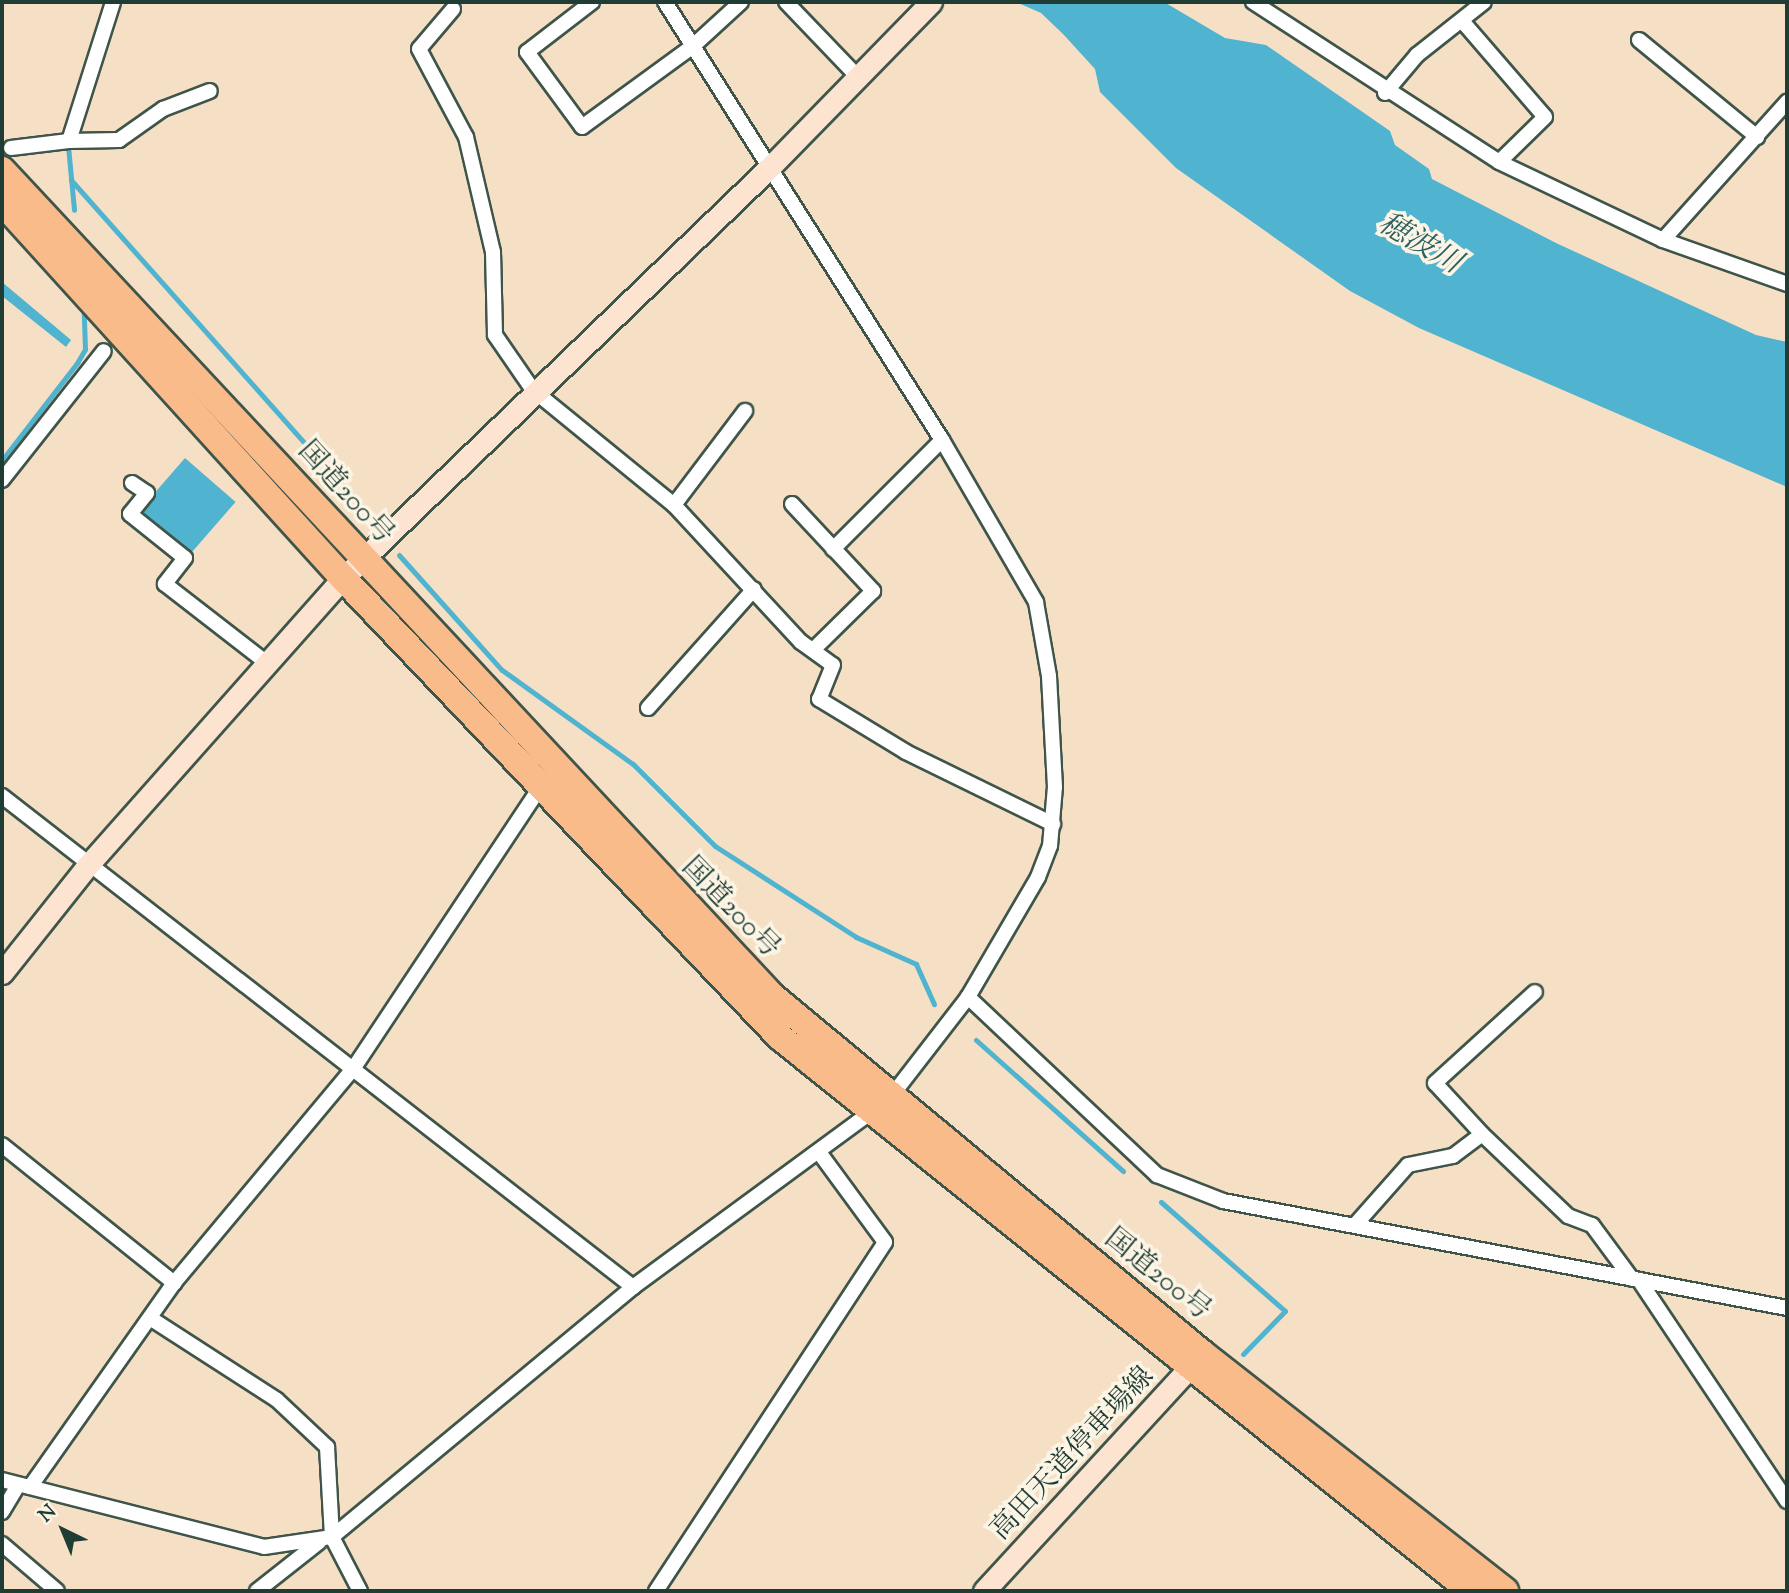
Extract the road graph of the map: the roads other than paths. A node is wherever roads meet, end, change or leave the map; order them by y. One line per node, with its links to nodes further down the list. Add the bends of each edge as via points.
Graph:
1 (113, 2): 18 (street)
2 (592, 2): 12 (street, via 527,52 582,127)
3 (665, 2): 12 (street)
4 (741, 2): 12 (street)
5 (786, 2): 13 (street)
6 (1252, 2): 15 (street)
7 (1484, 2): 10 (street)
8 (453, 4): 26 (street, via 419,49 466,137 493,252 495,335)
9 (926, 4): 13 (street)
10 (1463, 22): 15 (street, via 1417,55); 20 (street, via 1545,117)
11 (1639, 40): 17 (street)
12 (693, 46): 21 (street)
13 (858, 76): 21 (street)
14 (210, 91): 18 (street, via 163,109 119,140)
15 (1385, 93): 20 (street)
16 (1787, 102): 17 (street)
17 (1757, 137): 23 (street)
18 (69, 141): 19 (street)
19 (6, 159): 34 (highway, 国道200号)
20 (1499, 162): 23 (street)
21 (771, 166): 26 (street); 28 (street)
22 (2, 202): 35 (highway, 国道200号)
23 (1663, 240): 24 (street)
24 (1787, 284)
25 (104, 351): 29 (street)
26 (533, 390): 32 (street); 34 (street)
27 (745, 411): 32 (street)
28 (942, 440): 33 (street); 42 (street, via 1036,601 1049,676)
29 (2, 480)
30 (132, 482): 38 (street, via 147,493 130,514 185,558 165,584)
31 (792, 504): 33 (street)
32 (674, 505): 36 (street)
33 (833, 549): 37 (street, via 873,590)
34 (362, 559): 35 (street); 40 (highway, 国道200号)
35 (343, 578): 38 (street); 40 (highway, 国道200号)
36 (754, 589): 37 (street, via 801,642); 39 (street)
37 (815, 648): 42 (street, via 834,673 819,699 906,752)
38 (267, 663): 43 (street)
39 (648, 708)
40 (549, 777): 47 (street); 48 (highway, 国道200号)
41 (2, 796): 43 (street)
42 (1053, 824): 46 (street, via 1038,877)
43 (88, 866): 44 (street); 47 (street)
44 (2, 974)
45 (1535, 992): 49 (street, via 1435,1083)
46 (968, 997): 48 (street); 52 (street, via 1157,1175 1223,1201)
47 (353, 1069): 54 (street); 55 (street)
48 (881, 1105): 51 (street); 58 (highway, 国道200号)
49 (1482, 1134): 52 (street, via 1453,1156 1408,1165); 53 (street, via 1568,1216 1592,1225)
50 (2, 1145): 54 (street)
51 (819, 1152): 55 (street, via 789,1168); 69 (street, via 886,1242)
52 (1356, 1225): 53 (street)
53 (1635, 1279): 56 (street); 61 (street)
54 (174, 1283): 57 (street)
55 (634, 1287): 63 (street)
56 (1787, 1308)
57 (150, 1318): 60 (street); 63 (street, via 277,1400 327,1447)
58 (1196, 1362): 65 (highway, 国道200号); 70 (street, 高田天道停車場線)
59 (2, 1480): 60 (street)
60 (24, 1486): 62 (street); 63 (street, via 209,1537 264,1546)
61 (1787, 1501)
62 (2, 1512)
63 (326, 1539): 67 (street); 68 (street)
64 (2, 1544): 66 (street)
65 (1484, 1587)
66 (57, 1591)
67 (257, 1591)
68 (360, 1591)
69 (656, 1591)
70 (984, 1591)

